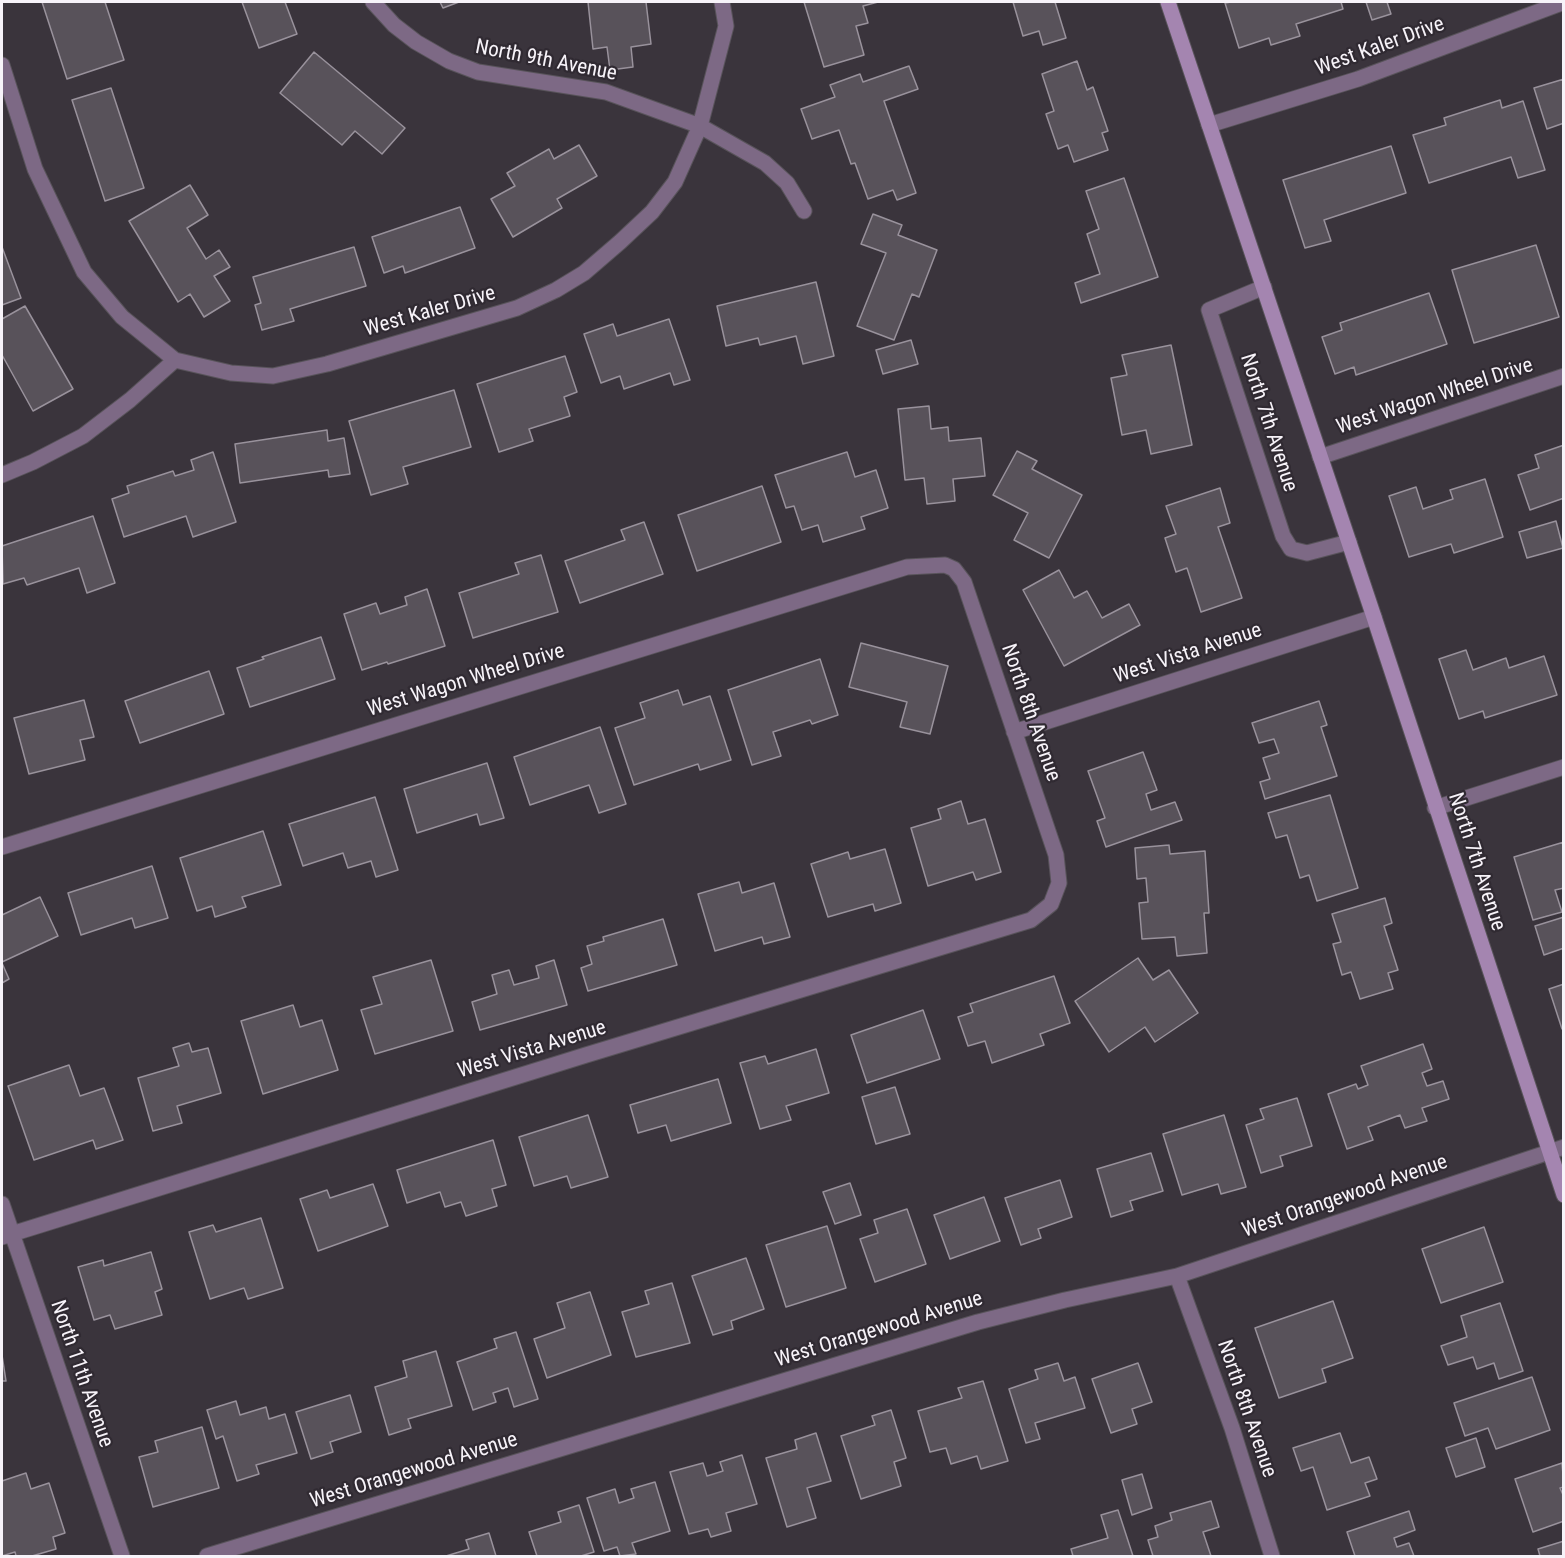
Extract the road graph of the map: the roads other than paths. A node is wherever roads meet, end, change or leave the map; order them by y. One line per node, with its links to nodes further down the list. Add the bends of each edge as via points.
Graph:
1 (373, 2): 7 (street, North 9th Avenue, via 416,42 478,72 606,92)
2 (722, 2): 7 (street, West Kaler Drive, via 726,26)
3 (1168, 2): 6 (main road, North 7th Avenue)
4 (1563, 2): 6 (street, West Kaler Drive, via 1358,79)
5 (2, 65): 10 (street, via 35,169 84,272 122,317)
6 (1209, 125): 9 (main road, North 7th Avenue)
7 (700, 126): 8 (street, North 9th Avenue, via 765,163 787,183); 10 (street, West Kaler Drive, via 675,182 652,212 584,273 517,308 273,376 231,373)
8 (804, 211)
9 (1264, 287): 12 (main road, North 7th Avenue); 14 (street, North 7th Avenue, via 1209,310 1283,536 1291,549 1307,553)
10 (175, 360): 13 (street, via 82,436)
11 (1563, 376): 12 (street, West Wagon Wheel Drive)
12 (1320, 457): 14 (main road, North 7th Avenue)
13 (2, 475)
14 (1349, 542): 16 (main road, North 7th Avenue)
15 (945, 565): 17 (street, North 8th Avenue, via 954,569 964,582); 20 (street, West Wagon Wheel Drive, via 907,567)
16 (1374, 617): 17 (street, West Vista Avenue); 19 (main road, North 7th Avenue)
17 (1014, 732): 21 (street, North 8th Avenue, via 1056,855)
18 (1563, 767): 19 (street)
19 (1436, 808): 22 (main road, North 7th Avenue)
20 (2, 847)
21 (1059, 883): 25 (street, West Vista Avenue, via 1052,904 1030,920)
22 (1556, 1149): 23 (main road, North 7th Avenue); 26 (street, West Orangewood Avenue)
23 (1563, 1196)
24 (2, 1204): 25 (street, North 11th Avenue)
25 (7, 1236): 27 (street, North 11th Avenue)
26 (1177, 1276): 28 (street, West Orangewood Avenue, via 978,1322); 29 (street, North 8th Avenue, via 1232,1428)
27 (122, 1557)
28 (207, 1557)
29 (1272, 1557)

